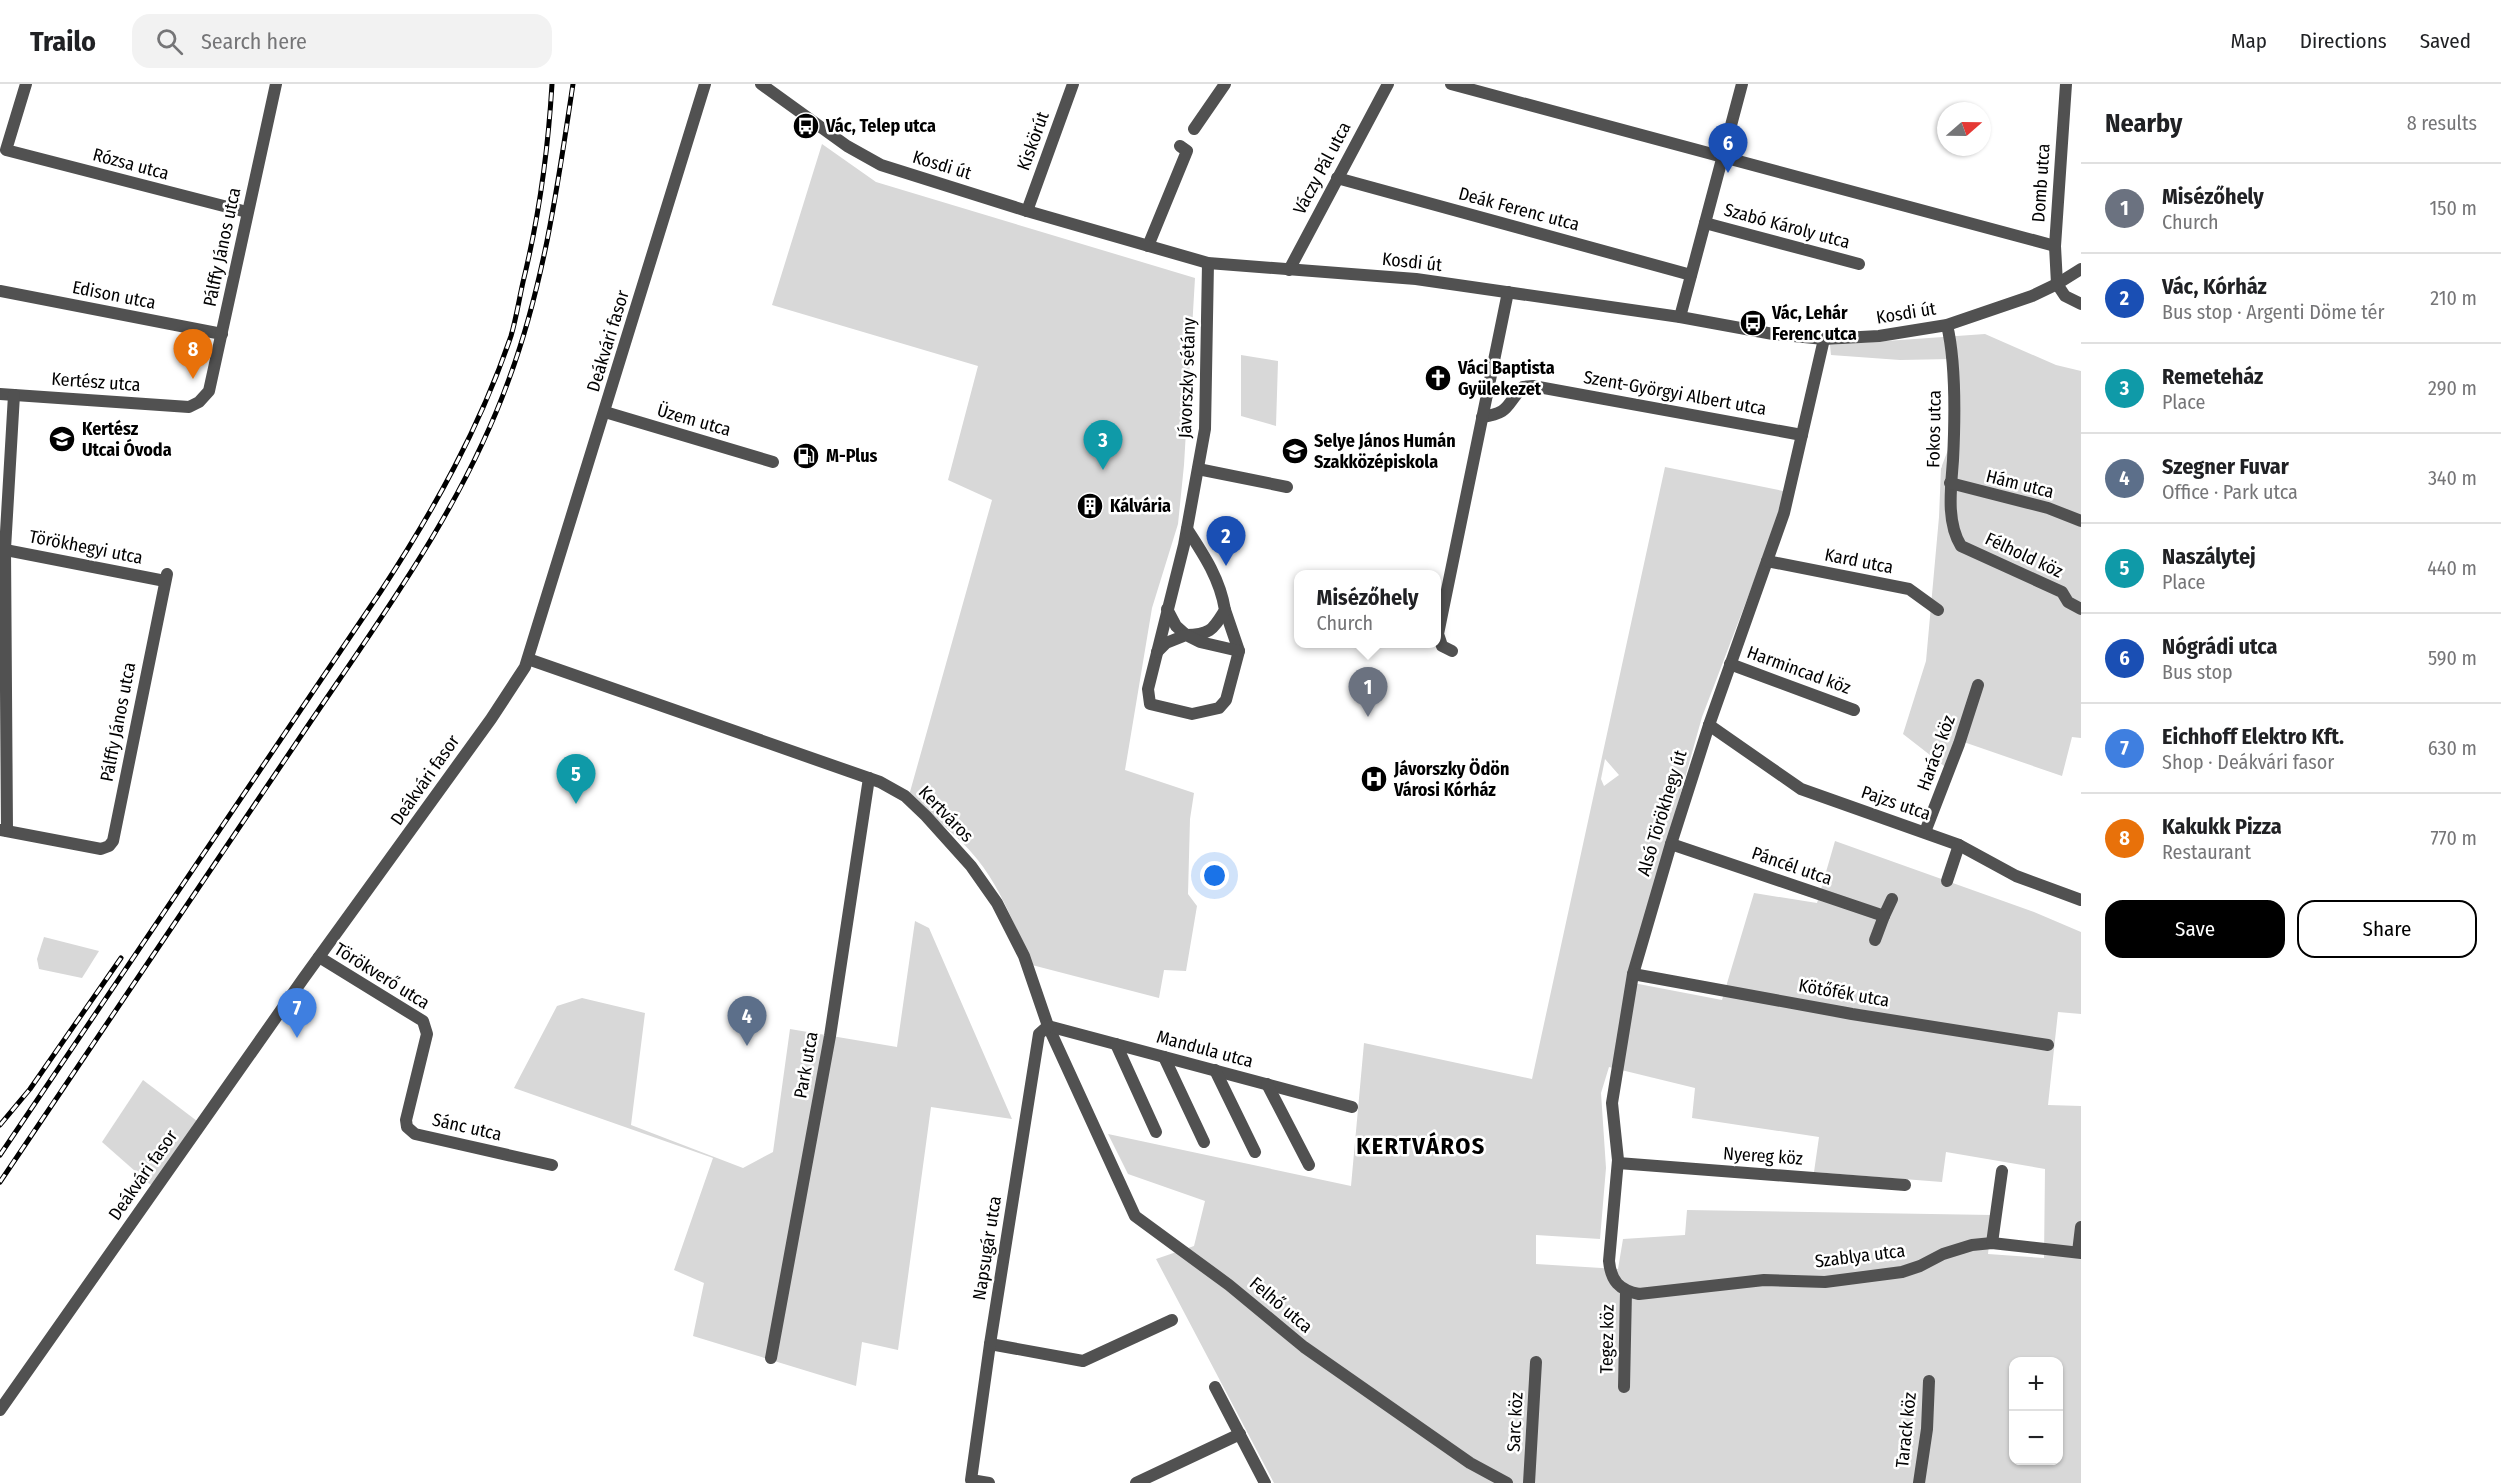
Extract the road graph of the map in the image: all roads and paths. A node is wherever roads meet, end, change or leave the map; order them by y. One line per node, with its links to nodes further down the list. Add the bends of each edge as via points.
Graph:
1 (26, 84): 16 (street, Rózsa utca, via 6,150)
2 (276, 84): 16 (street, Pálffy János utca)
3 (705, 84): 36 (street, Deákvári fasor)
4 (761, 84): 15 (street, Kosdi út, via 880,165)
5 (1073, 84): 15 (street, Kiskörút)
6 (1225, 84): 11 (street)
7 (1388, 84): 14 (street, Váczy Pál utca)
8 (1451, 84): 13 (street)
9 (1742, 84): 13 (street)
10 (2066, 84): 19 (street, Domb utca)
11 (1194, 129)
12 (1180, 146): 18 (street, via 1186,151)
13 (1723, 157): 17 (street); 19 (street)
14 (1337, 178): 23 (street, Váczy Pál utca); 24 (street, Deák Ferenc utca)
15 (1027, 211): 18 (street, Kosdi út)
16 (247, 212): 31 (street, Pálffy János utca)
17 (1705, 223): 21 (street, Szabó Károly utca); 24 (street)
18 (1148, 246): 20 (street, Kosdi út)
19 (2055, 246): 25 (street, Domb utca)
20 (1208, 263): 23 (street, Kosdi út); 40 (street, Jávorszky sétány, via 1207,411)
21 (1859, 264)
22 (2081, 269): 25 (street, Kosdi út)
23 (1288, 270): 27 (street, Kosdi út, via 1416,279)
24 (1691, 275): 29 (street)
25 (2057, 284): 28 (street, via 2066,296); 30 (street, Kosdi út, via 2006,307)
26 (0, 291): 31 (street, Edison utca)
27 (1508, 292): 29 (street, Kosdi út); 37 (street)
28 (2081, 304)
29 (1680, 317): 32 (street, Kosdi út, via 1757,332)
30 (1947, 325): 32 (street, Kosdi út, via 1879,336); 41 (street, Fokos utca, via 1952,364)
31 (222, 334): 35 (street, Pálffy János utca, via 209,391)
32 (1824, 339): 38 (street, Alsó Törökhegy út)
33 (0, 394): 34 (street, Kertész utca)
34 (14, 395): 35 (street, Kertész utca); 46 (street)
35 (189, 407)
36 (605, 412): 39 (street, Üzem utca); 59 (street, Deákvári fasor)
37 (1482, 417): 38 (street, Szent-Györgyi Albert utca, via 1498,415 1523,387 1533,386); 53 (street)
38 (1802, 435): 47 (street, Alsó Törökhegy út, via 1784,513)
39 (773, 462)
40 (1198, 469): 42 (street); 44 (street, Jávorszky sétány)
41 (1950, 483): 43 (street, Hám utca); 45 (street, Fokos utca)
42 (1287, 487)
43 (2081, 520)
44 (1187, 529): 49 (street, Jávorszky sétány); 51 (street, via 1222,588)
45 (1953, 534): 50 (street, Félhold köz, via 1961,546 2062,592 2068,602)
46 (2, 549): 48 (street, Törökhegyi utca); 65 (street)
47 (1767, 561): 52 (street, Kard utca, via 1909,589); 60 (street, Alsó Törökhegy út)
48 (166, 578): 65 (street, Pálffy János utca, via 113,841 100,849)
49 (1167, 609): 54 (street); 58 (street, Jávorszky sétány)
50 (2081, 609)
51 (1225, 610): 54 (street, via 1212,631); 56 (street)
52 (1938, 610)
53 (1441, 619)
54 (1186, 636): 56 (street); 58 (street, via 1166,643)
55 (1441, 643): 57 (street)
56 (1239, 651): 58 (street, via 1226,700 1219,708 1192,714 1150,704 1148,689)
57 (1452, 651)
58 (1157, 652)
59 (528, 659): 64 (street, Kertváros); 74 (street, Deákvári fasor, via 491,719)
60 (1730, 664): 62 (street, Harmincad köz); 63 (street, Alsó Törökhegy út)
61 (1978, 685): 66 (street, Harács köz)
62 (1854, 711)
63 (1709, 725): 66 (street, Pajzs utca, via 1801,789); 67 (street, Alsó Törökhegy út)
64 (869, 778): 77 (street, Kertváros, via 905,796 971,866 1016,939); 99 (street, Park utca, via 830,1036)
65 (3, 830)
66 (1925, 832): 68 (street, Pajzs utca)
67 (1671, 844): 72 (street, Páncél utca); 75 (street, Alsó Törökhegy út)
68 (1959, 845): 69 (street); 71 (street, Pajzs utca, via 2016,876)
69 (1947, 881)
70 (1892, 899): 72 (street)
71 (2081, 900)
72 (1884, 916): 73 (street)
73 (1875, 940)
74 (319, 957): 76 (street, Törökverő utca); 104 (street, Deákvári fasor)
75 (1633, 974): 79 (street, Kötőfék utca); 87 (street, Alsó Törökhegy út, via 1612,1103)
76 (426, 1025): 88 (street, Sánc utca, via 407,1127 415,1134)
77 (1048, 1026): 78 (street, Mandula utca); 92 (street, Kertváros); 98 (street, Napsugár utca, via 1039,1034)
78 (1116, 1044): 80 (street, Mandula utca); 84 (street)
79 (2048, 1045)
80 (1164, 1057): 81 (street, Mandula utca); 85 (street)
81 (1215, 1071): 82 (street, Mandula utca); 86 (street)
82 (1267, 1084): 83 (street, Mandula utca); 89 (street)
83 (1352, 1107)
84 (1156, 1132)
85 (1204, 1142)
86 (1255, 1152)
87 (1618, 1163): 91 (street, Nyereg köz); 96 (street, Alsó Törökhegy út, via 1609,1261 1616,1284)
88 (552, 1165)
89 (1309, 1165)
90 (2002, 1171): 94 (street)
91 (1905, 1185)
92 (1134, 1216): 109 (street, Felhő utca, via 1304,1347 1470,1463)
93 (2081, 1227): 95 (street)
94 (1992, 1243): 95 (street, Szablya utca); 96 (street, Szablya utca, via 1943,1254 1902,1272 1825,1282 1764,1280 1639,1294)
95 (2079, 1252)
96 (1626, 1292): 103 (street, Tegez köz)
97 (1172, 1320): 98 (street, via 1083,1361)
98 (990, 1344): 106 (street, Napsugár utca, via 971,1480)
99 (771, 1358)
100 (1536, 1362): 110 (street, Sarc köz)
101 (1929, 1381): 111 (street, Tarack köz)
102 (1215, 1387): 105 (street)
103 (1624, 1387)
104 (0, 1410)
105 (1240, 1434): 107 (street); 108 (street)
106 (989, 1483)
107 (1136, 1483)
108 (1265, 1483)
109 (1507, 1483)
110 (1529, 1483)
111 (1919, 1483)

